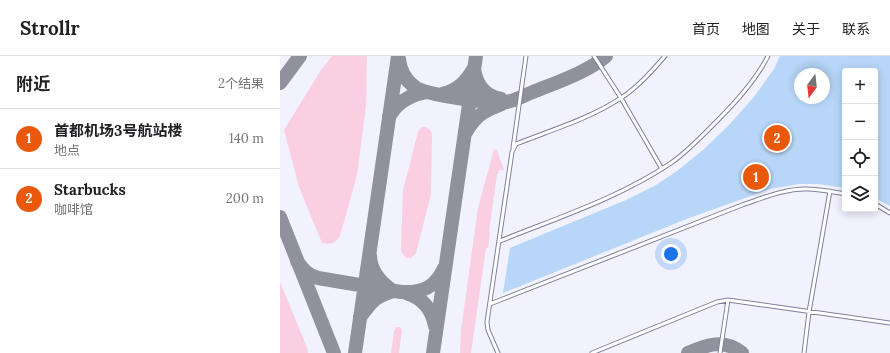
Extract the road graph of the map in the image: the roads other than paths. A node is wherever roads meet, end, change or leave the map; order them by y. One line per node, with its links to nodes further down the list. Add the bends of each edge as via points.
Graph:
1 (526, 56): 6 (lane)
2 (594, 56): 5 (lane)
3 (666, 56): 5 (lane)
4 (768, 56): 7 (lane, via 761,70 725,113 691,147)
5 (621, 98): 6 (lane, via 578,120 516,144); 7 (lane)
6 (512, 152): 12 (lane)
7 (662, 169): 12 (lane, via 627,189)
8 (830, 191): 9 (lane); 14 (lane, via 784,191 742,205); 15 (lane)
9 (842, 193)
10 (878, 206): 11 (lane)
11 (890, 213)
12 (500, 241): 14 (lane)
13 (728, 300): 15 (lane); 18 (lane, via 716,302); 19 (lane)
14 (490, 304): 17 (lane, via 488,330)
15 (809, 312): 16 (lane); 20 (lane)
16 (890, 323)
17 (498, 353)
18 (592, 353)
19 (720, 353)
20 (804, 353)

